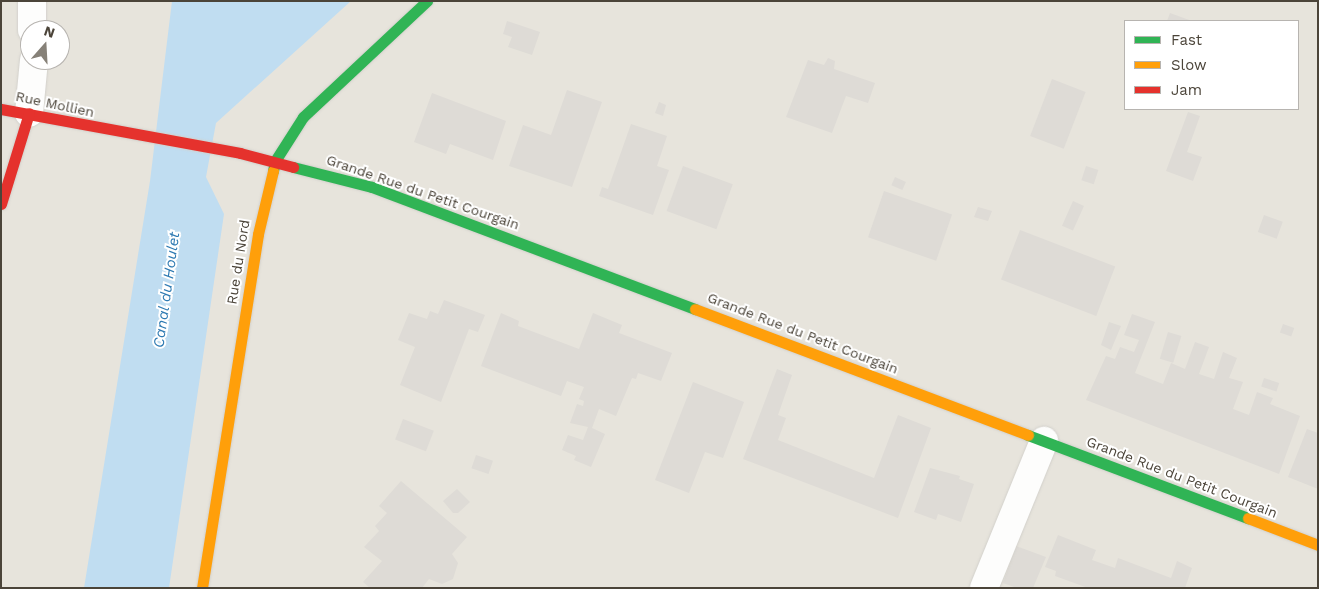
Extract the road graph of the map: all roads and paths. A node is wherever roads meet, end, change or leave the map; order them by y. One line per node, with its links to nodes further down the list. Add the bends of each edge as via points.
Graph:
1 (32, 1): 3 (street)
2 (427, 1): 8 (street, Rue du Nord, via 303,117)
3 (32, 20)
4 (33, 70): 6 (street)
5 (1, 108): 6 (street, Rue Mollien)
6 (29, 113): 7 (street, Rue Mollien); 9 (street)
7 (219, 149): 8 (street, Grande Rue du Petit Courgain)
8 (275, 161): 10 (street, Grande Rue du Petit Courgain, via 402,197); 12 (street, Rue du Nord, via 258,234)
9 (1, 204)
10 (1044, 441): 11 (street, Grande Rue du Petit Courgain); 13 (street)
11 (1318, 545)
12 (202, 588)
13 (984, 588)

